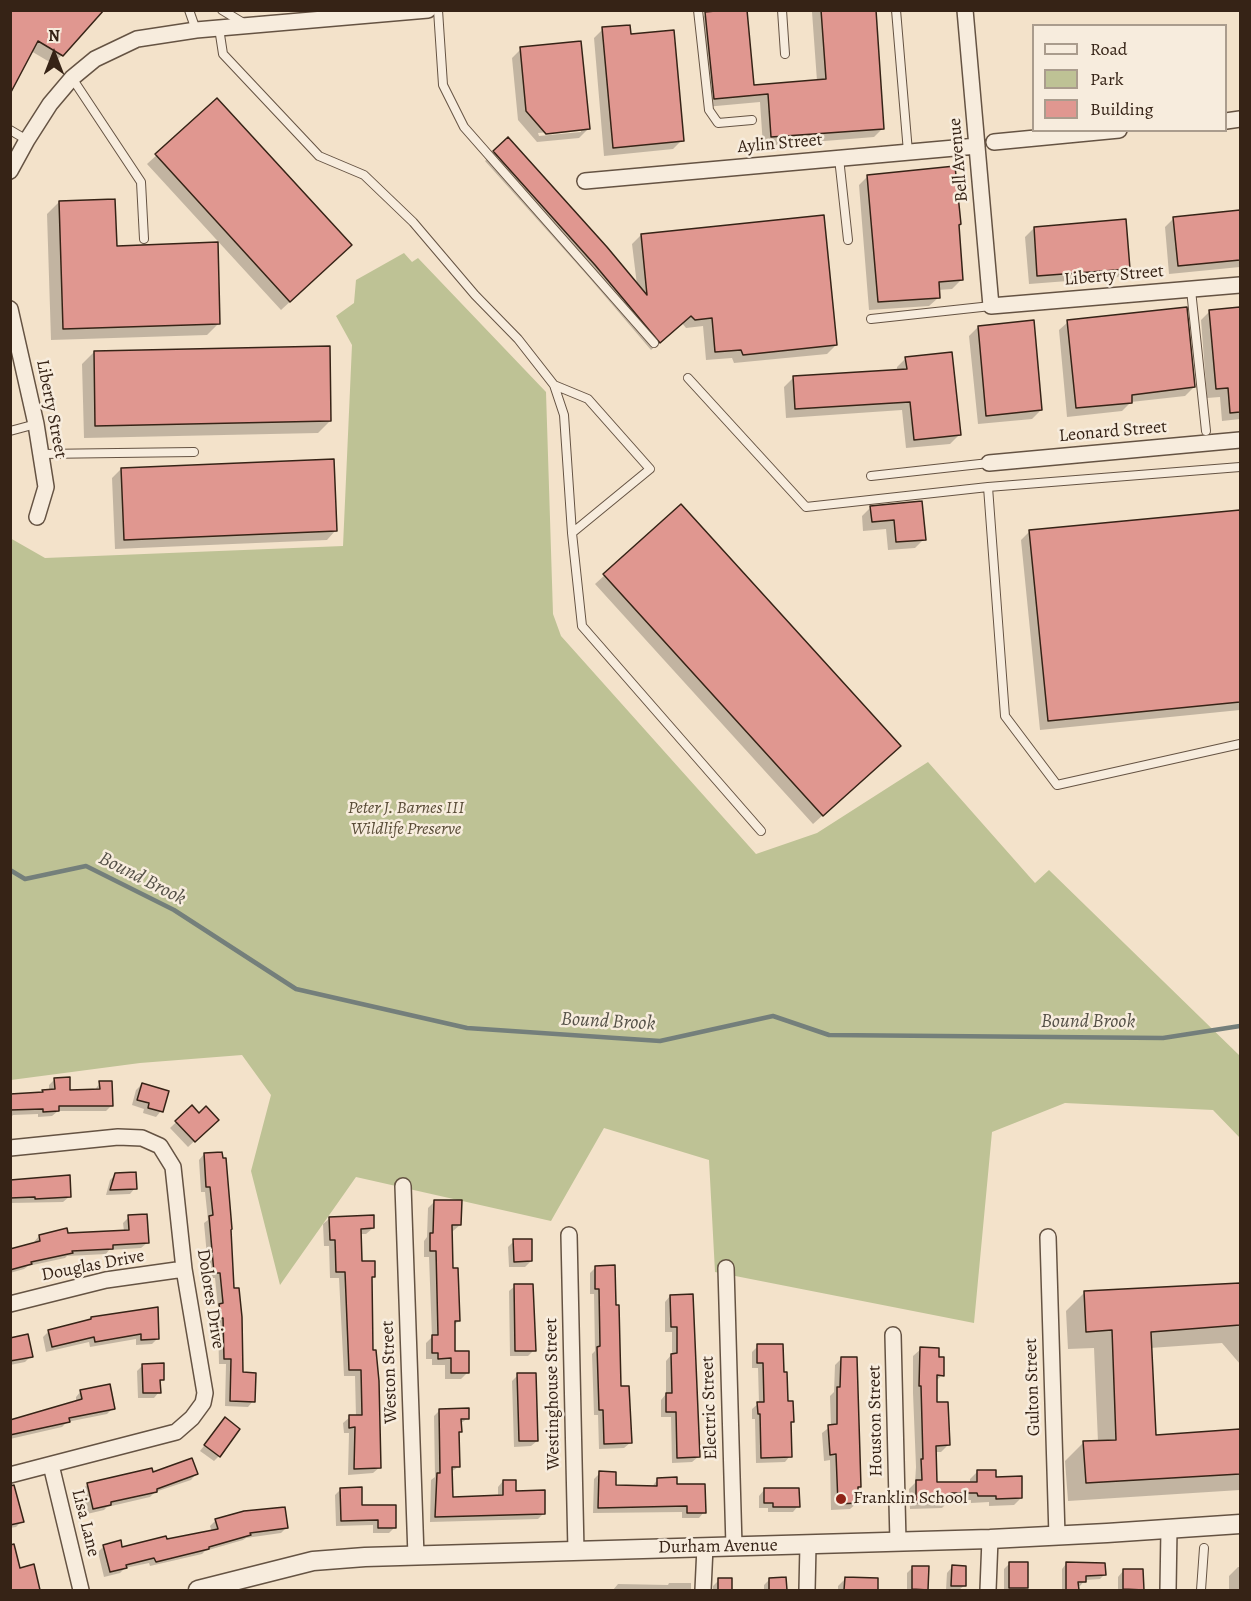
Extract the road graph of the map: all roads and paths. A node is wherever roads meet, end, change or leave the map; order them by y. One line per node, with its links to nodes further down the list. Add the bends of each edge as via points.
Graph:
1 (189, 10): 13 (lane)
2 (222, 10): 11 (lane)
3 (428, 10): 9 (street)
4 (438, 10): 33 (lane, via 443,85 464,127)
5 (698, 10): 16 (lane, via 709,110 718,123)
6 (782, 10): 14 (lane)
7 (896, 10): 22 (lane)
8 (965, 10): 21 (street, Bell Avenue)
9 (358, 14): 10 (street)
10 (310, 16): 11 (street)
11 (248, 27): 12 (street)
12 (219, 28): 13 (street); 35 (lane, via 223,54 319,156 364,175 413,222)
13 (196, 30): 15 (street, via 137,39 95,59)
14 (785, 54)
15 (72, 78): 19 (street); 26 (lane, via 141,182)
16 (752, 120)
17 (10, 130): 19 (lane)
18 (1098, 132): 20 (street)
19 (27, 140): 24 (street)
20 (994, 142)
21 (977, 146): 22 (street, Aylin Street); 30 (street, Bell Avenue)
22 (908, 152): 23 (street, Aylin Street)
23 (839, 158): 25 (street, Aylin Street); 27 (lane)
24 (10, 171)
25 (585, 181)
26 (144, 239)
27 (848, 240)
28 (1240, 285): 29 (street, Liberty Street)
29 (1191, 290): 30 (street, Liberty Street); 38 (lane)
30 (991, 306): 32 (lane)
31 (10, 309): 36 (street, Liberty Street)
32 (871, 319)
33 (654, 344)
34 (688, 378): 45 (lane, via 806,507)
35 (554, 385): 47 (lane, via 564,415); 47 (lane, via 588,399 650,469)
36 (36, 424): 37 (lane); 41 (street, Liberty Street)
37 (10, 430)
38 (1206, 431)
39 (1240, 440): 42 (street, Leonard Street)
40 (194, 452): 41 (lane)
41 (41, 454): 46 (street, Liberty Street, via 46,487)
42 (989, 463): 44 (lane)
43 (1240, 467): 45 (lane)
44 (871, 476)
45 (988, 488): 48 (lane, via 1005,716 1057,785)
46 (37, 517)
47 (572, 533): 49 (lane, via 582,626)
48 (1240, 744)
49 (762, 831)
50 (10, 1148): 55 (street, Dolores Drive, via 118,1137 142,1138 160,1146 173,1167)
51 (403, 1186): 70 (street, Weston Street)
52 (569, 1235): 69 (street, Westinghouse Street)
53 (1048, 1237): 62 (street, Gulton Street)
54 (726, 1268): 66 (street, Electric Street)
55 (184, 1269): 56 (street, Douglas Drive, via 106,1280); 58 (street, Dolores Drive, via 205,1393 203,1403 176,1432)
56 (10, 1304)
57 (893, 1335): 64 (street, Houston Street)
58 (51, 1465): 59 (street, Dolores Drive); 72 (street, Lisa Lane)
59 (10, 1475)
60 (1240, 1524): 61 (street, Durham Avenue)
61 (1169, 1529): 62 (street, Durham Avenue); 77 (street)
62 (1057, 1536): 63 (street, Durham Avenue)
63 (990, 1539): 64 (street, Durham Avenue); 76 (street)
64 (898, 1542): 65 (street, Durham Avenue)
65 (808, 1545): 66 (street, Durham Avenue); 75 (street)
66 (734, 1546): 67 (street, Durham Avenue)
67 (705, 1547): 69 (street, Durham Avenue); 74 (street)
68 (1204, 1548): 78 (lane)
69 (576, 1551): 70 (street, Durham Avenue)
70 (416, 1556): 71 (street, Durham Avenue, via 323,1560)
71 (247, 1584): 73 (street, Durham Avenue)
72 (81, 1590)
73 (198, 1590)
74 (703, 1590)
75 (807, 1590)
76 (988, 1590)
77 (1168, 1590)
78 (1201, 1590)

